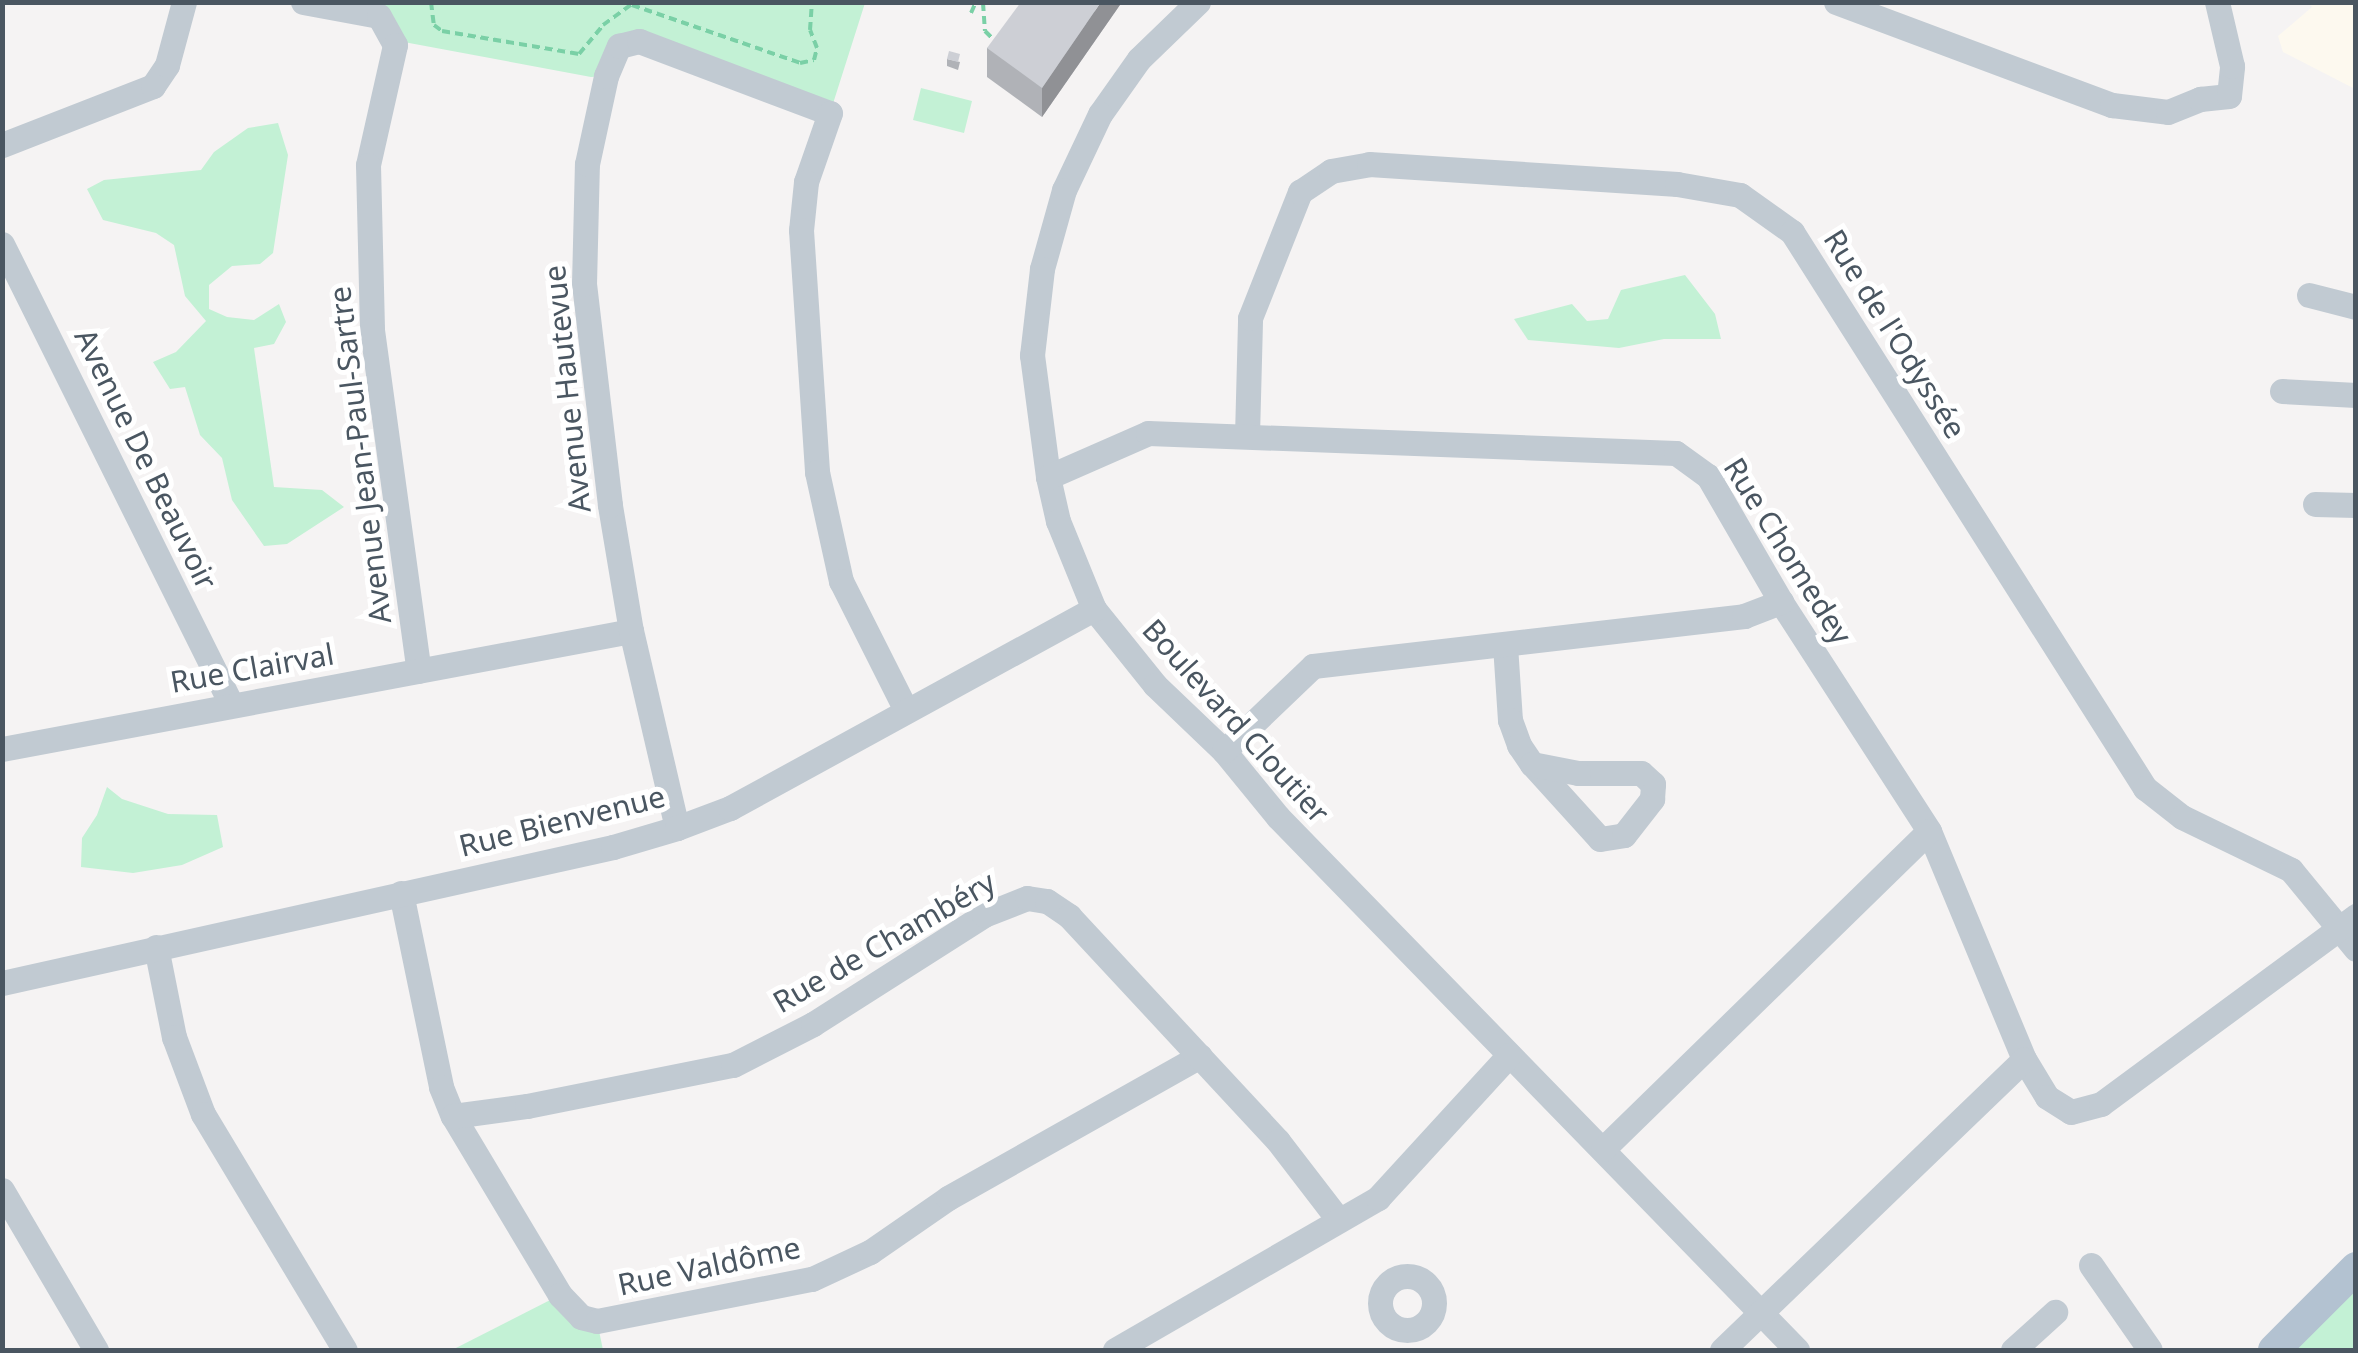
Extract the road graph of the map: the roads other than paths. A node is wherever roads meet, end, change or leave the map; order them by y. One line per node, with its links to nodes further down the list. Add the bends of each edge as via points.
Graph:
1 (184, 2): 6 (street, via 167,66 152,86)
2 (303, 2): 20 (street, Avenue Jean-Paul-Sartre, via 379,16 396,45 368,165 372,330)
3 (1198, 2): 13 (street, Boulevard Cloutier, via 1140,58 1100,114 1064,190 1042,269 1032,355)
4 (2217, 2): 5 (street, via 2232,66 2228,96 2168,112 2112,105)
5 (1852, 5)
6 (2, 145)
7 (2, 244): 21 (street, Avenue De Beauvoir)
8 (2309, 294): 9 (street)
9 (2356, 307)
10 (2282, 391): 11 (street)
11 (2356, 395)
12 (1246, 436): 13 (street, Rue Chomedey, via 1148,433); 16 (street, Rue Chomedey, via 1676,452 1708,476); 29 (street, Rue de l'Odyssée, via 1250,318 1300,192 1332,171 1369,164 1677,184 1740,195 1792,232 2145,788 2182,817 2292,870)
13 (1048, 477): 17 (street, Boulevard Cloutier, via 1058,521)
14 (2315, 504): 15 (street)
15 (2356, 505)
16 (1781, 602): 19 (street, via 1744,616); 27 (street, Rue Chomedey)
17 (1094, 609): 22 (street, Rue Bienvenue); 24 (street, Boulevard Cloutier, via 1154,686)
18 (632, 631): 20 (street, Rue Clairval); 22 (street, Avenue Hautevue, via 584,284 587,164 612,57 619,46 640,41 830,113 806,182 801,230 817,472 841,581); 26 (street, Avenue Hautevue)
19 (1505, 645): 24 (street, via 1313,666); 25 (street, via 1510,720)
20 (419, 671): 21 (street, Rue Clairval)
21 (230, 704): 23 (street, Rue Clairval)
22 (906, 710): 26 (street, Rue Bienvenue, via 730,808)
23 (3, 747)
24 (1224, 751): 32 (street, Boulevard Cloutier, via 1278,817)
25 (1532, 764): 25 (street, via 1600,839 1624,835 1652,799 1653,784 1641,773 1578,773)
26 (677, 828): 28 (street, Rue Bienvenue)
27 (1928, 831): 34 (street, Rue Chomedey); 36 (street)
28 (400, 893): 30 (street, Rue Bienvenue); 35 (street, Rue Valdôme, via 441,1087)
29 (2351, 930): 34 (street, Rue Chomedey, via 2100,1104 2071,1112 2047,1097)
30 (156, 947): 31 (street, Rue Bienvenue); 45 (street, via 174,1037 203,1114)
31 (2, 983)
32 (1509, 1055): 36 (street, Boulevard Cloutier); 38 (street, via 1378,1198)
33 (1200, 1056): 35 (street, Rue de Chambéry, via 1069,916 1047,901 1027,898 984,915 813,1024 733,1065); 35 (street, Rue Valdôme, via 948,1198 870,1252 812,1279 614,1321 581,1317 560,1295); 38 (street, Rue de Chambéry)
34 (2024, 1059): 42 (street)
35 (454, 1116)
36 (1603, 1148): 42 (street, Boulevard Cloutier)
37 (2, 1190): 44 (street)
38 (1337, 1218): 43 (street)
39 (2092, 1266): 50 (street)
40 (2356, 1268): 51 (main road)
41 (2055, 1312): 49 (street)
42 (1762, 1314): 47 (street); 48 (street, Boulevard Cloutier)
43 (1148, 1342): 46 (street)
44 (96, 1350)
45 (345, 1350)
46 (1115, 1350)
47 (1722, 1350)
48 (1797, 1350)
49 (2012, 1350)
50 (2150, 1350)
51 (2274, 1350)

